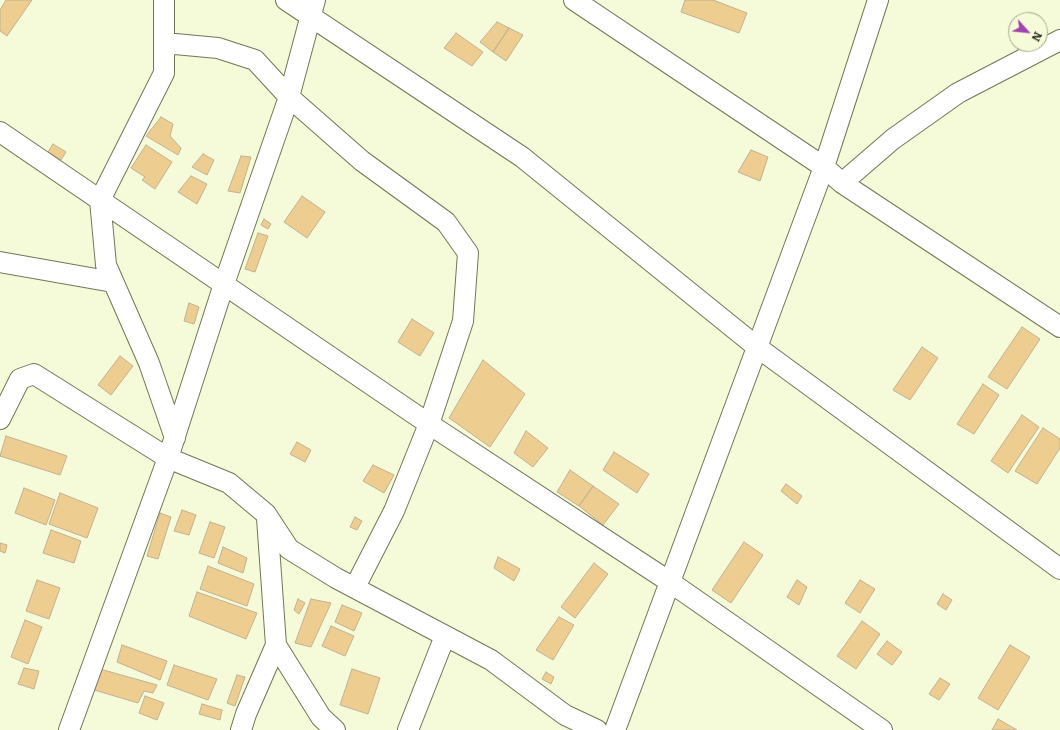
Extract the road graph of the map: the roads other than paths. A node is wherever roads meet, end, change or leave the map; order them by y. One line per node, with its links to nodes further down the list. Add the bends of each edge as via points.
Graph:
1 (164, 0): 7 (street)
2 (286, 0): 5 (street)
3 (574, 0): 10 (street)
4 (878, 0): 10 (street)
5 (313, 8): 8 (street); 17 (street, via 522,157)
6 (1060, 40): 11 (street, via 958,93 893,139)
7 (164, 43): 8 (street, via 218,48 255,60); 12 (street, via 164,73)
8 (289, 97): 15 (street); 19 (street, via 362,161 446,222 468,253 463,321)
9 (0, 132): 12 (street)
10 (824, 167): 11 (street); 17 (street)
11 (842, 182): 16 (street)
12 (100, 200): 14 (street, via 106,265); 15 (street)
13 (0, 262): 14 (street)
14 (113, 282): 20 (street, via 149,363)
15 (224, 284): 19 (street); 20 (street)
16 (1060, 327)
17 (757, 347): 23 (street); 24 (street)
18 (0, 419): 21 (street, via 20,379 34,374)
19 (429, 424): 24 (street); 25 (street, via 394,511)
20 (175, 438): 21 (street)
21 (168, 458): 22 (street, via 229,483); 28 (street)
22 (266, 514): 25 (street, via 289,549); 27 (street)
23 (1060, 569)
24 (670, 582): 33 (street); 34 (street)
25 (355, 587): 26 (street)
26 (445, 636): 31 (street); 32 (street, via 491,660 565,715)
27 (276, 645): 29 (street); 30 (street, via 321,717)
28 (69, 730)
29 (241, 730)
30 (335, 730)
31 (408, 730)
32 (597, 730)
33 (615, 730)
34 (882, 730)

